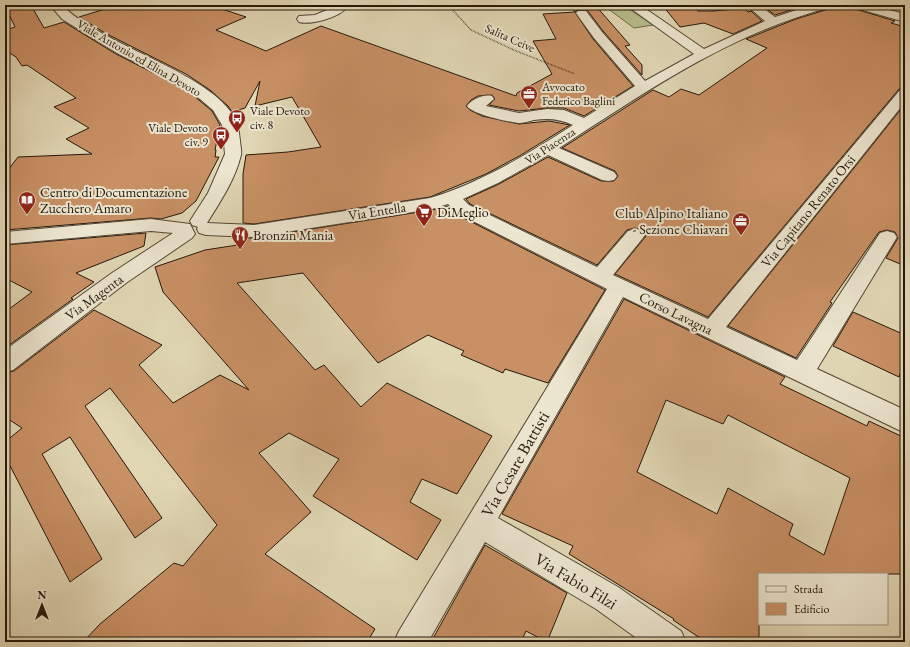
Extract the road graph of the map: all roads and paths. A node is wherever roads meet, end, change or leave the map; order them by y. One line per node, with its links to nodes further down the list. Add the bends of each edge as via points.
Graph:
1 (56, 5): 23 (street, Viale Antonio ed Elina Devoto, via 66,16 122,50 193,86 223,113 230,125 233,154 217,193)
2 (338, 5): 12 (street, via 341,7 339,9 317,18)
3 (376, 5): 4 (street)
4 (395, 5)
5 (448, 5): 15 (path, Salita Ceive, via 471,30)
6 (632, 5): 14 (street)
7 (752, 5): 13 (street)
8 (828, 5): 13 (street, Via Piacenza)
9 (856, 5): 11 (street)
10 (582, 14): 16 (street)
11 (905, 18)
12 (303, 19)
13 (772, 21): 14 (street, Via Piacenza)
14 (702, 54): 16 (street, Via Piacenza)
15 (574, 74)
16 (643, 87): 19 (street, Via Piacenza)
17 (905, 93): 28 (street, Via Capitano Renato Orsi)
18 (487, 99): 19 (street, via 474,106 481,110 519,118 547,114 564,115)
19 (585, 124): 20 (street, Via Piacenza)
20 (547, 148): 21 (street); 22 (street, Via Piacenza, via 521,165)
21 (608, 176)
22 (452, 198): 23 (street, Via Entella, via 254,231); 27 (street, Corso Lavagna, via 463,209)
23 (193, 228): 26 (street, Via Entella, via 150,225); 29 (street, Via Magenta, via 119,278)
24 (635, 235): 27 (street, Via Cesare Battisti)
25 (887, 237): 30 (street)
26 (5, 238)
27 (610, 281): 28 (street, Corso Lavagna); 32 (street, Via Cesare Battisti)
28 (711, 330): 30 (street, Corso Lavagna)
29 (5, 363)
30 (802, 373): 31 (street, Corso Lavagna)
31 (905, 422)
32 (480, 523): 33 (street, Via Cesare Battisti); 34 (street, Via Fabio Filzi, via 607,598)
33 (410, 642)
34 (670, 642)

